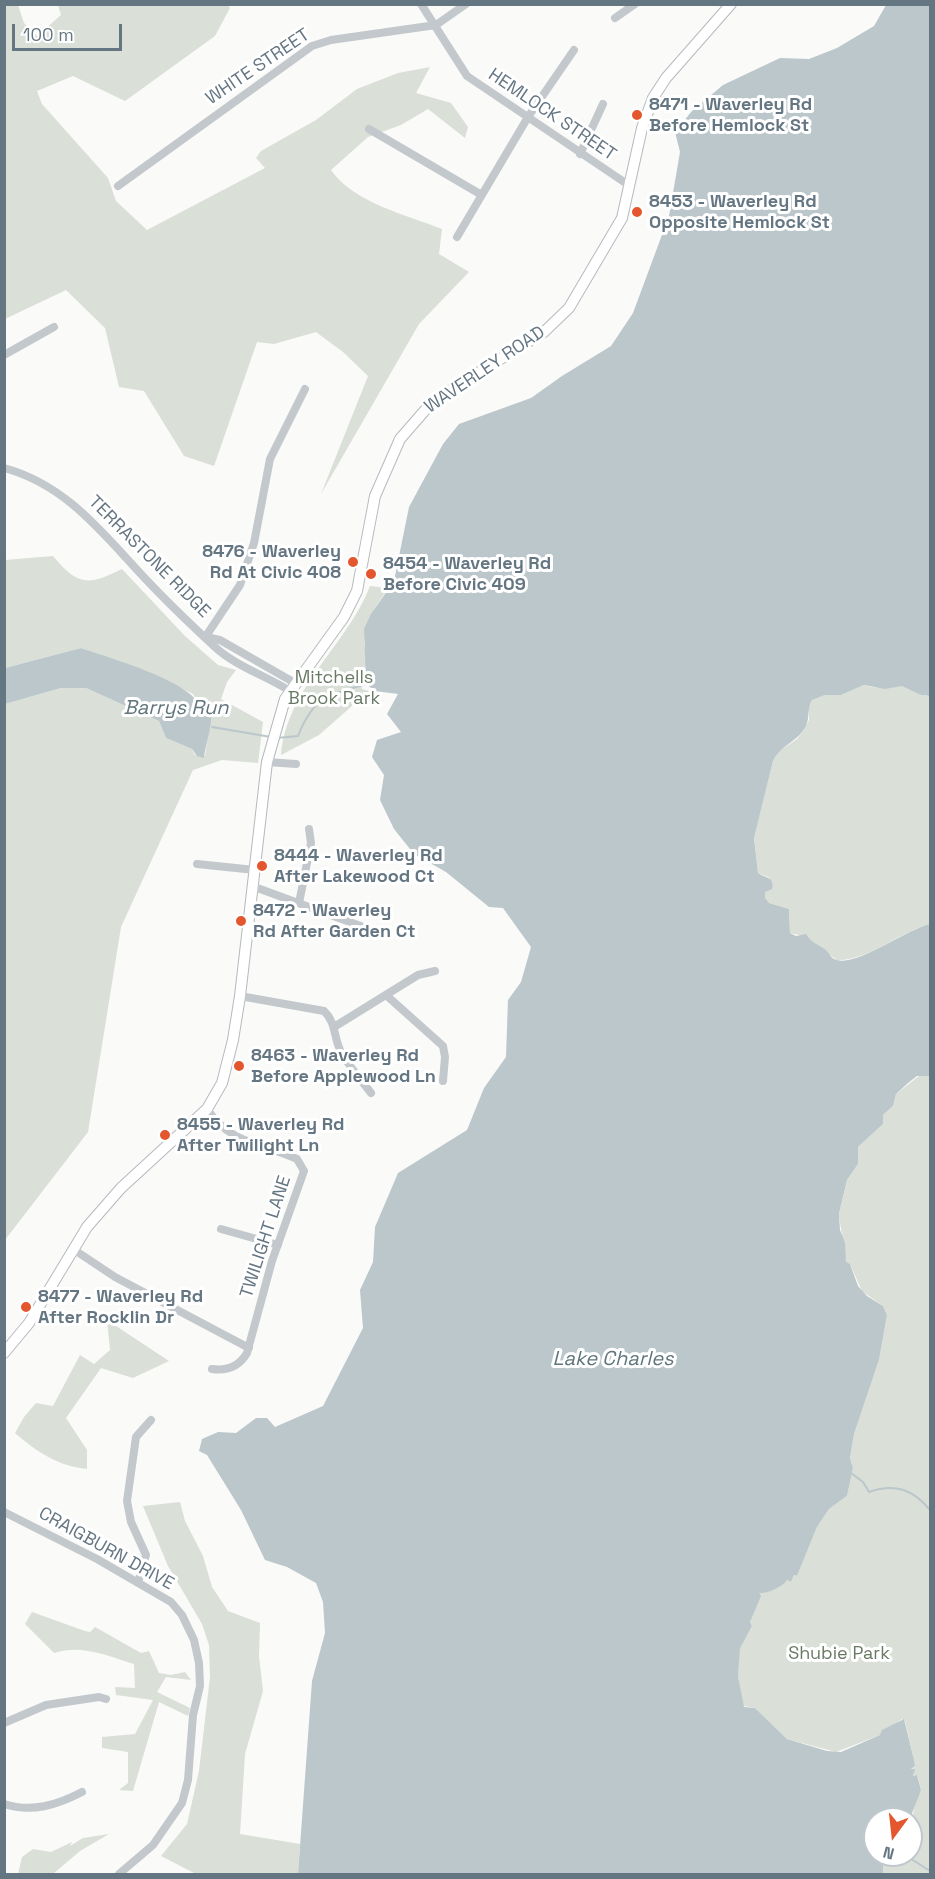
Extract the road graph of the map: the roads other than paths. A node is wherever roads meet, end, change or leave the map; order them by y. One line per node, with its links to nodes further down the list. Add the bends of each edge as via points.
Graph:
1 (422, 4): 6 (street, HEMLOCK STREET)
2 (466, 4): 6 (street, WHITE STREET)
3 (635, 4): 5 (street)
4 (731, 4): 13 (main road, WAVERLEY ROAD, via 653,98 642,128)
5 (615, 18)
6 (436, 25): 9 (street, HEMLOCK STREET, via 467,76); 12 (street, WHITE STREET, via 312,46)
7 (574, 50): 9 (street)
8 (603, 104): 11 (street)
9 (528, 117): 11 (street, HEMLOCK STREET); 14 (street)
10 (369, 129): 14 (street)
11 (580, 154): 13 (street, HEMLOCK STREET)
12 (118, 186)
13 (630, 186): 21 (main road, WAVERLEY ROAD, via 614,235 564,315 433,401 400,439 375,496 362,574 352,604)
14 (480, 194): 15 (street)
15 (457, 237)
16 (54, 327): 17 (street)
17 (4, 355)
18 (305, 389): 20 (street, via 270,459 254,543 240,585)
19 (4, 468): 20 (street, TERRASTONE RIDGE, via 52,488 74,504 171,607)
20 (206, 636): 21 (street, TERRASTONE RIDGE, via 220,640)
21 (293, 687): 22 (main road, WAVERLEY ROAD, via 275,728)
22 (267, 762): 23 (street); 26 (main road, WAVERLEY ROAD)
23 (296, 764)
24 (309, 829): 28 (street, via 311,843)
25 (197, 864): 26 (street)
26 (255, 870): 27 (main road, WAVERLEY ROAD)
27 (252, 886): 28 (street); 32 (main road, WAVERLEY ROAD)
28 (299, 903): 29 (street)
29 (366, 928)
30 (435, 971): 31 (street, via 418,975)
31 (386, 995): 33 (street); 34 (street, via 443,1046)
32 (240, 996): 33 (street, via 318,1008 330,1016); 36 (main road, WAVERLEY ROAD, via 230,1059)
33 (334, 1027): 35 (street, via 333,1036 341,1053)
34 (442, 1081)
35 (371, 1092)
36 (207, 1109): 38 (street, TWILIGHT LANE, via 230,1134 295,1157 302,1166 303,1177); 39 (main road, WAVERLEY ROAD, via 121,1188)
37 (221, 1229): 38 (street)
38 (278, 1245): 40 (street, TWILIGHT LANE)
39 (73, 1249): 40 (street, via 115,1277); 41 (main road, WAVERLEY ROAD, via 29,1323)
40 (249, 1348): 42 (street, TWILIGHT LANE, via 235,1366)
41 (4, 1353)
42 (212, 1369)
43 (151, 1420): 46 (street, via 135,1441 127,1501 131,1522 146,1555)
44 (7, 1514): 45 (street, CRAIGBURN DRIVE); 46 (street, CRAIGBURN DRIVE)
45 (4, 1525)
46 (138, 1583): 51 (street, CRAIGBURN DRIVE, via 171,1602 182,1615 198,1654 200,1686 182,1803 153,1845)
47 (106, 1699): 48 (street, via 46,1705)
48 (4, 1723)
49 (82, 1792): 50 (street, via 39,1807)
50 (4, 1804)
51 (119, 1875)

